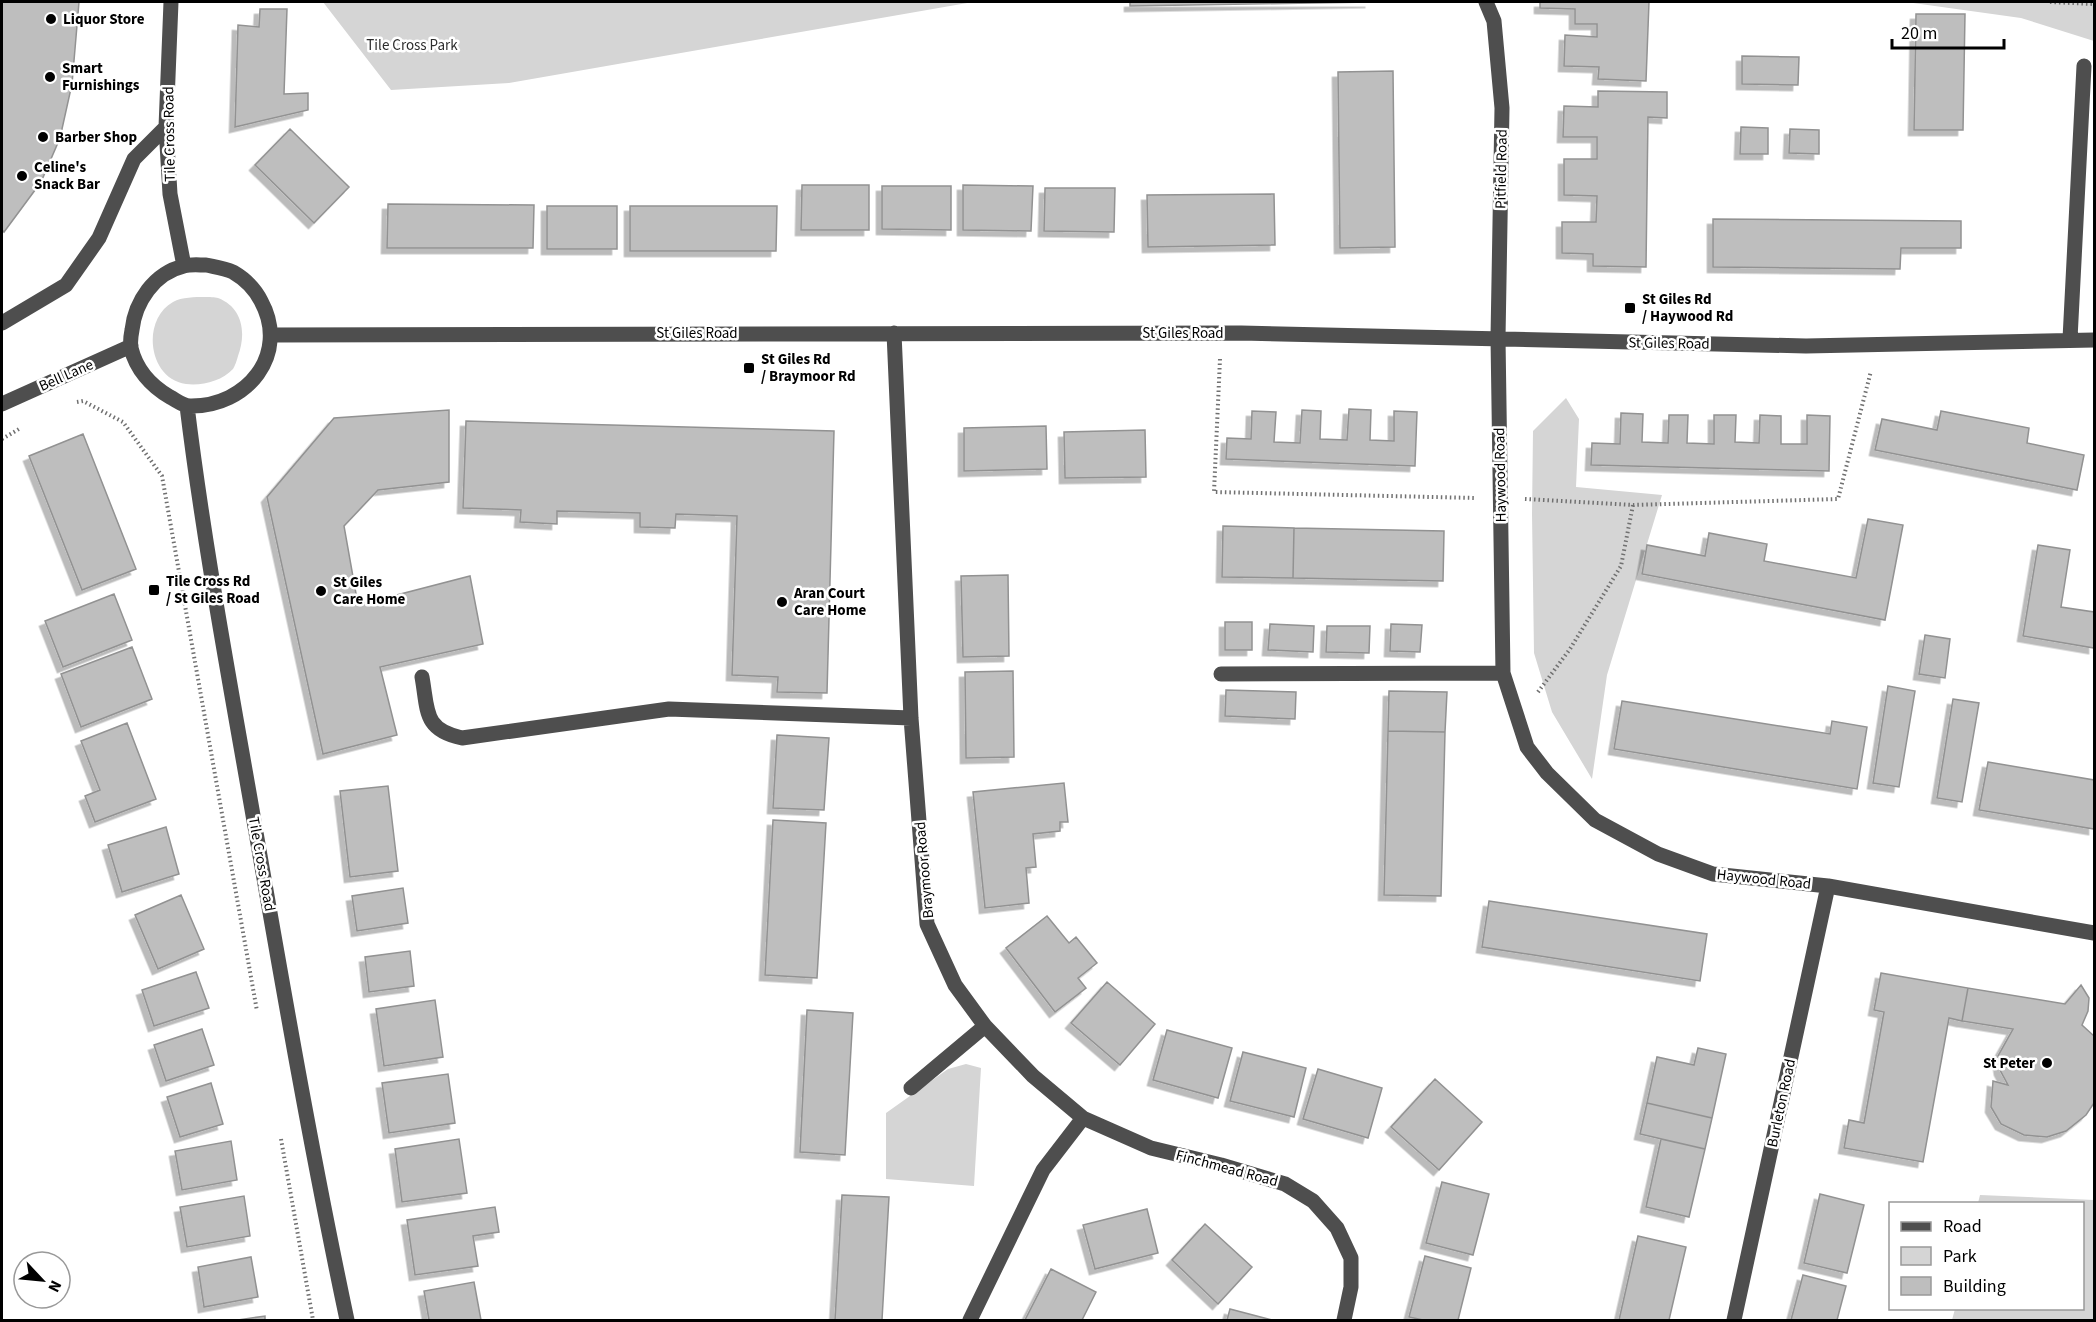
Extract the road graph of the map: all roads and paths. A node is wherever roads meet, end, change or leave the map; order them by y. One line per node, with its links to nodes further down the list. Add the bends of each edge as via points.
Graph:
1 (171, 2): 6 (street, Tile Cross Road)
2 (1486, 2): 12 (street, Pitfield Road, via 1494,21 1502,108)
3 (2050, 2): 4 (path)
4 (2094, 4)
5 (2084, 66): 13 (street)
6 (166, 127): 7 (street, Tile Cross Road, via 170,194); 8 (street, via 134,159 99,238 66,285)
7 (184, 266): 11 (street, via 223,268 244,280 256,291 268,313); 16 (street, via 163,276 144,294 134,316)
8 (2, 323)
9 (894, 333): 10 (street, St Giles Road); 11 (street, St Giles Road); 27 (street, Braymoor Road)
10 (1221, 333): 12 (street, St Giles Road); 22 (path, via 1214,492)
11 (271, 334): 19 (street, via 262,369 249,385 221,402)
12 (1498, 338): 15 (street, St Giles Road, via 1806,346); 22 (street, Haywood Road)
13 (2070, 339): 14 (street, St Giles Road); 15 (street, St Giles Road)
14 (2094, 340)
15 (1878, 344): 23 (path, via 1838,499)
16 (131, 346): 18 (street, Bell Lane); 19 (street, via 141,372 151,384)
17 (72, 403): 31 (path, via 83,401 123,422 162,476)
18 (2, 404)
19 (187, 406): 37 (street, Tile Cross Road, via 225,653 317,1176)
20 (22, 427): 21 (path)
21 (2, 439)
22 (1500, 498): 23 (path); 24 (street, Haywood Road)
23 (1633, 505): 28 (path, via 1621,566 1570,649)
24 (1503, 673): 25 (street); 28 (street, Haywood Road)
25 (1221, 674)
26 (422, 677): 27 (street, via 430,719 436,729 462,738 669,709)
27 (911, 718): 32 (street, Braymoor Road, via 927,924 955,985)
28 (1518, 718): 29 (street, Haywood Road, via 1527,747 1547,773 1595,820 1658,854 1713,874)
29 (1828, 886): 30 (street, Haywood Road); 40 (street, Burleton Road)
30 (2094, 933)
31 (258, 1016)
32 (985, 1026): 33 (street); 34 (street, Braymoor Road, via 1033,1076)
33 (911, 1088)
34 (1083, 1118): 38 (street, via 1043,1170); 39 (street, Finchmead Road, via 1150,1149 1285,1184 1313,1201 1337,1228 1351,1258 1351,1287)
35 (279, 1132): 36 (path)
36 (313, 1320)
37 (347, 1320)
38 (970, 1320)
39 (1344, 1320)
40 (1734, 1320)

